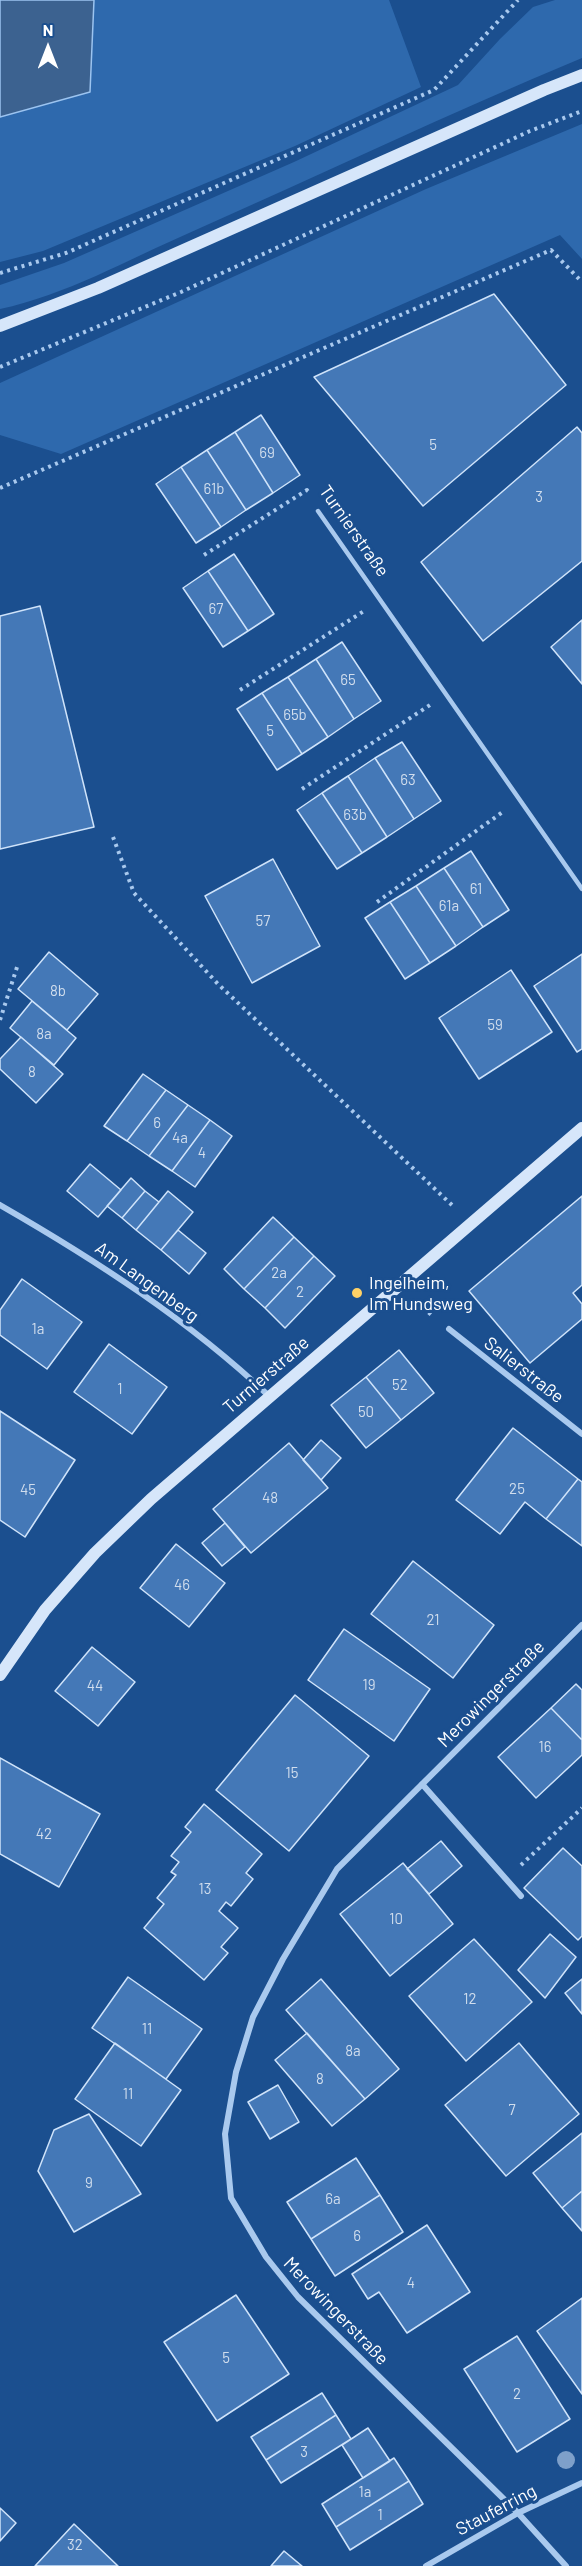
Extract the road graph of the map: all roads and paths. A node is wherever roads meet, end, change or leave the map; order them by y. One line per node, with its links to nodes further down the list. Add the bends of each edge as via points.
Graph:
1 (518, 0): 4 (path, via 434,90 66,253)
2 (582, 75): 6 (main road, via 98,288)
3 (582, 111): 7 (path, via 519,136 181,292)
4 (0, 273)
5 (582, 282): 8 (path, via 551,250)
6 (0, 326)
7 (0, 367)
8 (0, 488)
9 (318, 511): 10 (path, Turnierstraße, via 307,490); 11 (lane, Turnierstraße)
10 (204, 555)
11 (380, 601): 12 (path, Turnierstraße); 13 (lane, Turnierstraße)
12 (240, 690)
13 (446, 694): 14 (path); 15 (lane, Turnierstraße)
14 (302, 789)
15 (519, 800): 17 (lane, Turnierstraße); 18 (path)
16 (113, 837): 23 (path, via 134,893 218,984)
17 (582, 890)
18 (377, 902)
19 (18, 964): 20 (path)
20 (0, 1020)
21 (582, 1128): 23 (main road, Turnierstraße)
22 (0, 1205): 25 (street, Am Langenberg, via 70,1245 167,1313)
23 (471, 1222): 25 (main road, Turnierstraße)
24 (449, 1329): 26 (street, Salierstraße)
25 (269, 1396): 28 (main road, Turnierstraße, via 151,1499 96,1553 45,1610)
26 (582, 1434)
27 (582, 1625): 29 (street, Merowingerstraße)
28 (0, 1675)
29 (422, 1784): 31 (street); 34 (street, Merowingerstraße, via 337,1869 253,2017 236,2072 225,2134 231,2198 266,2258 298,2298)
30 (582, 1808): 31 (path)
31 (506, 1879): 32 (street)
32 (521, 1896)
33 (582, 2483): 34 (street, Stauferring)
34 (518, 2513): 35 (street, Stauferring); 36 (street, Merowingerstraße)
35 (426, 2566)
36 (566, 2566)

